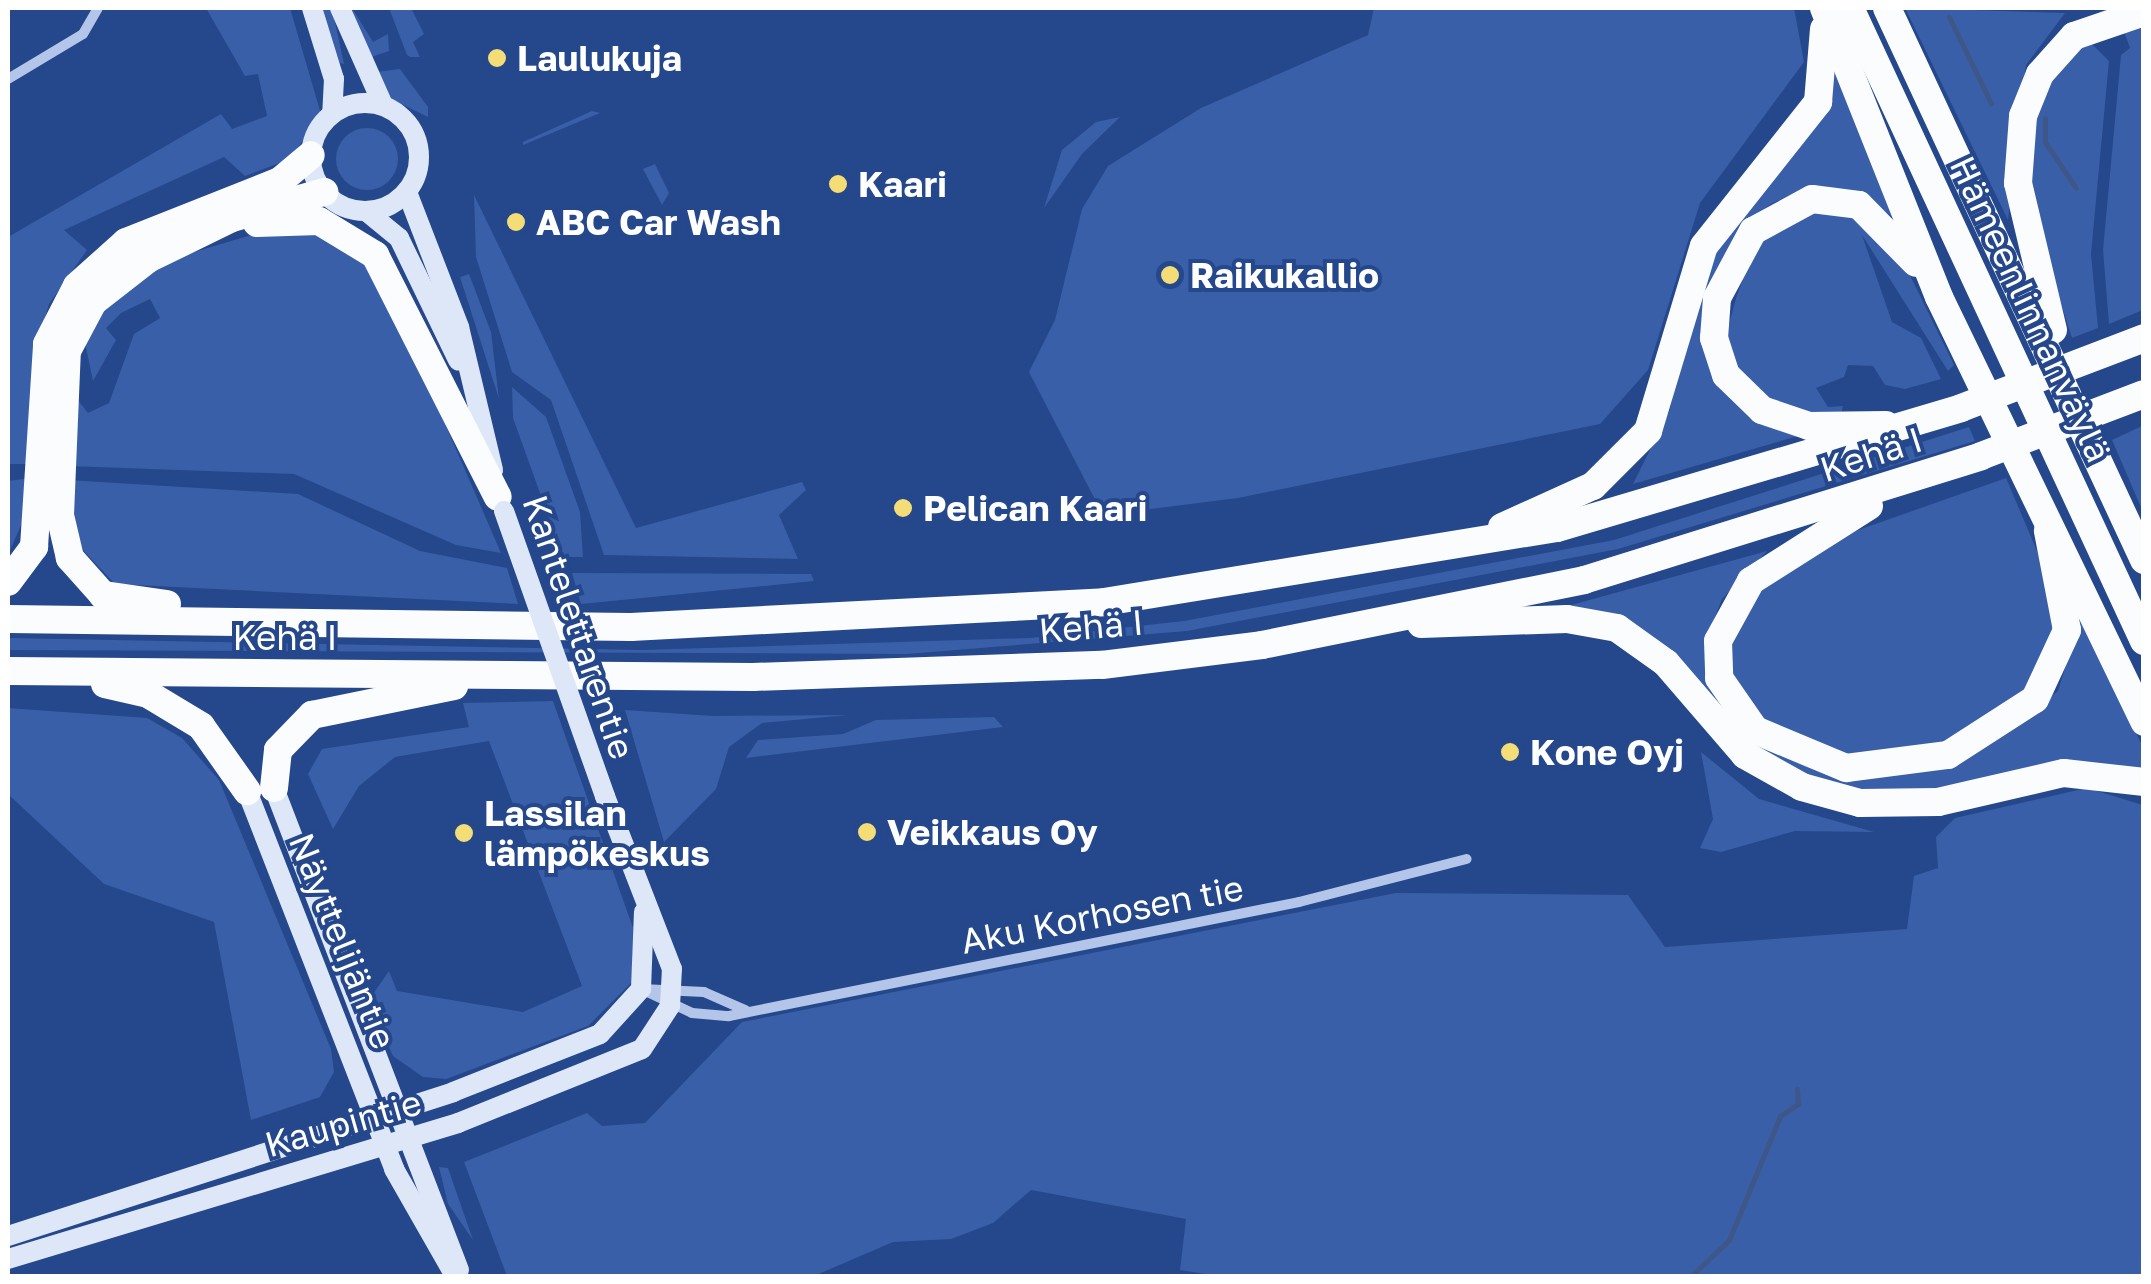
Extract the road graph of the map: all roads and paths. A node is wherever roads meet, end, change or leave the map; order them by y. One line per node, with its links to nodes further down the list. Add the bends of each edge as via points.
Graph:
1 (98, 8): 8 (street, via 83,34)
2 (312, 8): 10 (main road, via 334,79)
3 (340, 8): 9 (main road)
4 (1822, 8): 16 (highway); 25 (highway, via 1827,50 1818,102 1704,246 1671,375 1634,452 1593,486)
5 (1850, 8): 31 (highway, Hämeenlinnanväylä)
6 (1888, 8): 18 (highway, Hämeenlinnanväylä)
7 (2144, 12): 18 (highway, via 2074,36 2040,74 2023,116 2018,183)
8 (8, 79)
9 (383, 105): 10 (main road); 13 (main road, via 409,124 419,148)
10 (332, 113): 11 (main road)
11 (311, 154): 12 (main road); 27 (highway, via 280,181 126,242 77,286 47,344 34,546)
12 (324, 192): 14 (main road); 15 (highway, via 232,218)
13 (407, 192): 14 (main road); 19 (main road, Kantelettarentie)
14 (366, 211): 19 (main road, Kantelettarentie, via 399,238)
15 (184, 243): 23 (highway, via 291,218 360,240); 29 (highway, via 112,284 78,324 64,369 61,534 76,570 103,595)
16 (1939, 297): 21 (highway, via 1886,224 1835,199 1771,216 1735,253 1716,298 1714,338 1726,375 1762,410 1809,426); 24 (highway)
17 (2144, 338): 21 (highway, Kehä I, bridge)
18 (2055, 367): 26 (highway, Hämeenlinnanväylä)
19 (468, 376): 23 (main road, Kantelettarentie)
20 (2144, 394): 22 (highway, Kehä I, bridge)
21 (1918, 423): 25 (highway, Kehä I, via 1696,493)
22 (1908, 482): 24 (highway, via 1770,564 1722,620 1717,660 1727,696 1755,730 1801,756 1846,768 1922,764 2016,718 2051,680 2067,630); 30 (highway, Kehä I, via 1584,580)
23 (501, 504): 39 (main road, Kantelettarentie, bridge)
24 (2048, 530): 35 (highway)
25 (1459, 545): 29 (highway, Kehä I, via 1252,584 1026,606 631,627)
26 (2144, 560)
27 (8, 582)
28 (8, 619): 29 (highway, Kehä I)
29 (283, 620)
30 (1390, 622): 34 (highway, Kehä I, via 1102,665 964,674); 36 (highway, via 1567,619 1618,628 1666,663 1746,755 1802,787 1860,803 1938,802 2064,772)
31 (2144, 641)
32 (8, 672): 33 (highway, Kehä I)
33 (60, 672): 34 (highway, Kehä I); 37 (highway, via 148,694 186,715)
34 (506, 676): 37 (highway, via 312,715 278,750)
35 (2144, 722)
36 (2144, 782)
37 (261, 790): 43 (main road, Näyttelijäntie); 44 (main road, Näyttelijäntie)
38 (1467, 859): 42 (street, Aku Korhosen tie, via 1280,906)
39 (642, 895): 40 (main road, Kantelettarentie); 41 (main road, Kantelettarentie, via 666,944)
40 (641, 989): 41 (street, Aku Korhosen tie); 41 (street, Aku Korhosen tie); 43 (main road, Kaupintie, via 600,1034)
41 (671, 997): 42 (street, Aku Korhosen tie); 42 (street, Aku Korhosen tie, via 730,998); 45 (main road, Kaupintie, via 653,1039 626,1058)
42 (745, 1010)
43 (403, 1108): 44 (main road, Kaupintie); 45 (main road, Näyttelijäntie)
44 (376, 1117): 46 (main road, Näyttelijäntie); 47 (main road, Kaupintie)
45 (414, 1137): 46 (main road, Kaupintie); 49 (main road, Näyttelijäntie)
46 (384, 1143): 48 (main road, Kaupintie); 49 (main road, Näyttelijäntie)
47 (8, 1236)
48 (8, 1259)
49 (458, 1276)

